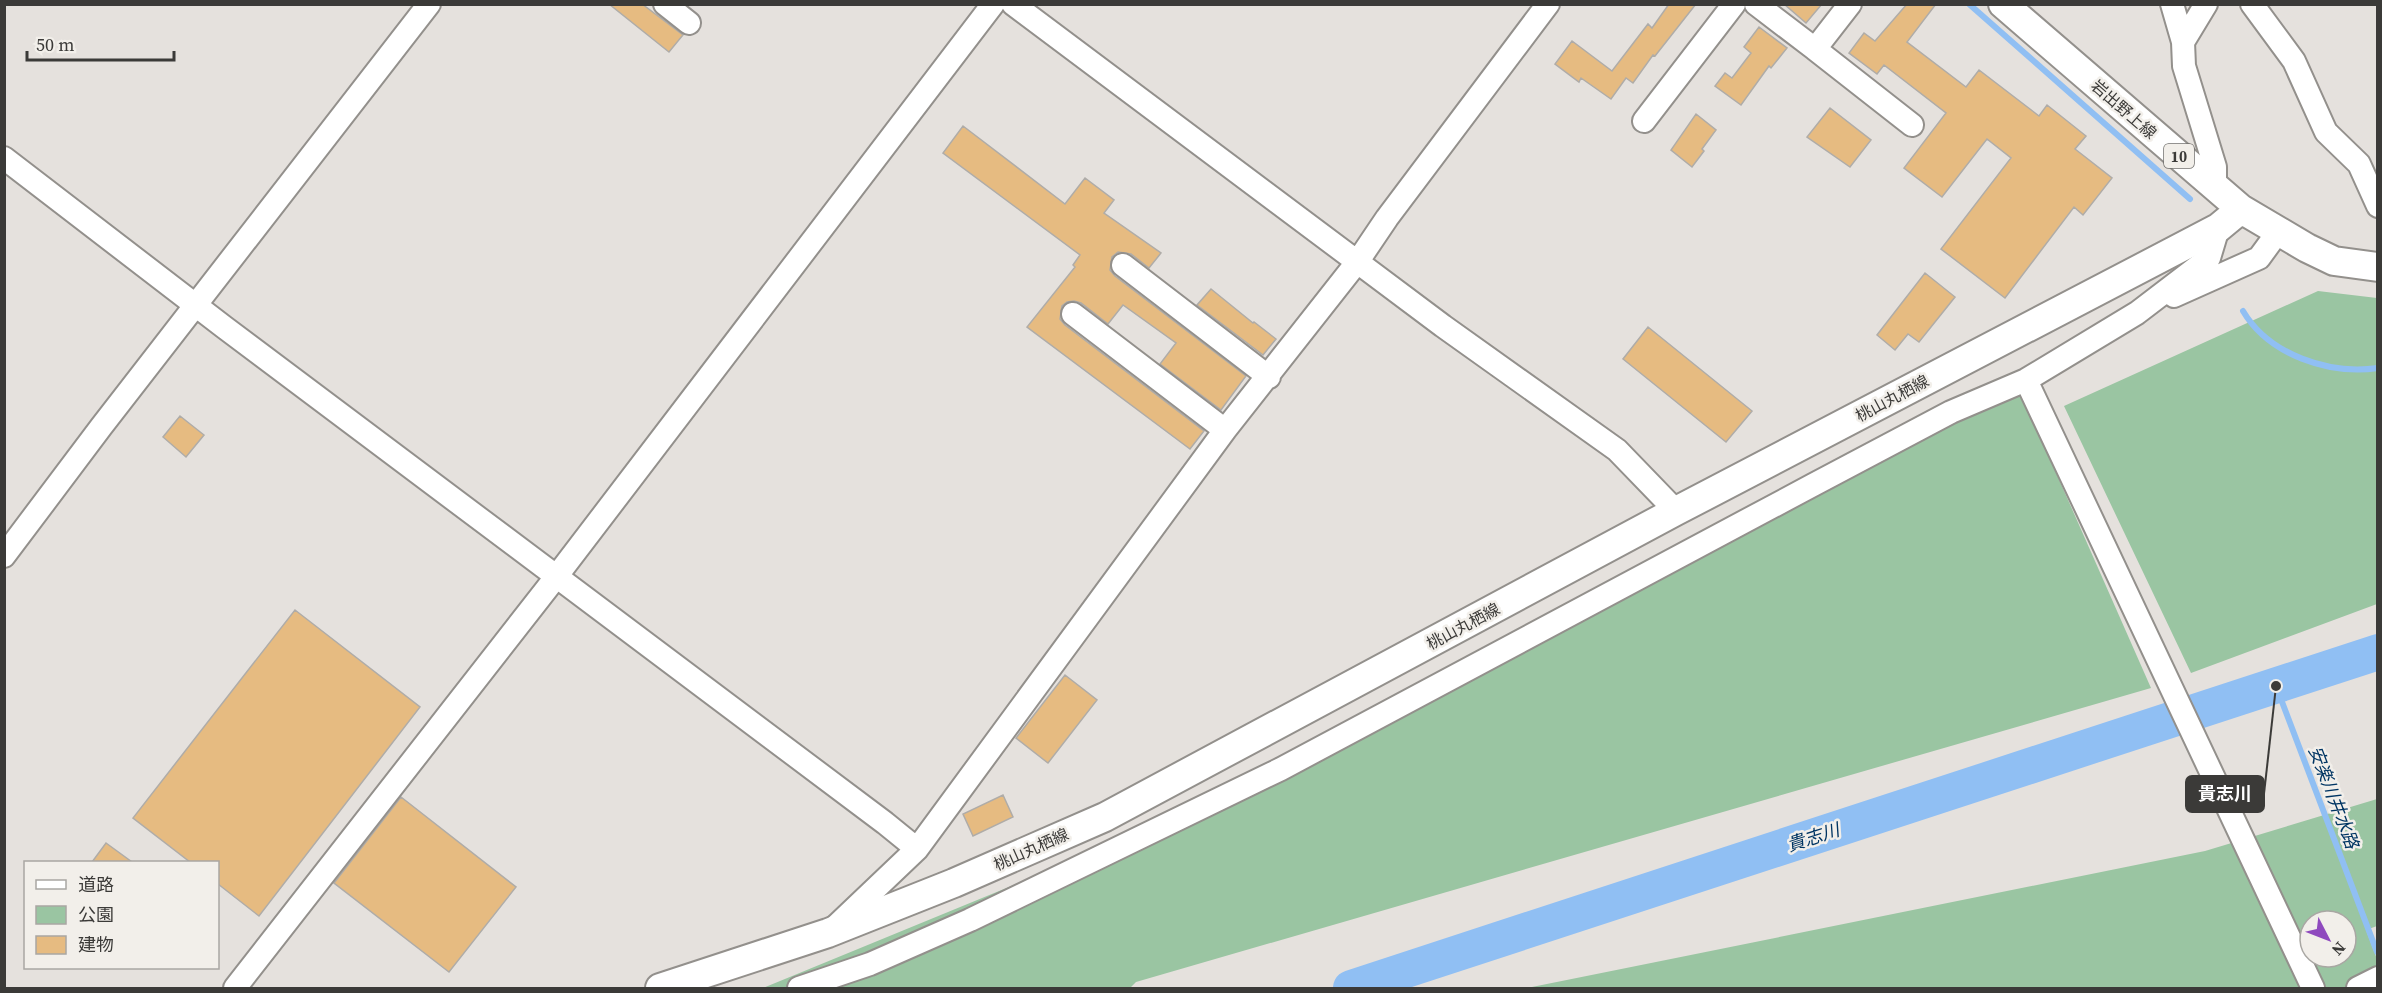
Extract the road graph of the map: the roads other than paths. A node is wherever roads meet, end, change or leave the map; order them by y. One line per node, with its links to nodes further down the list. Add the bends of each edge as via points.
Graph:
1 (429, 4): 27 (street)
2 (665, 4): 13 (street)
3 (993, 4): 35 (street)
4 (1013, 4): 24 (street)
5 (1548, 4): 24 (street)
6 (1734, 4): 16 (street)
7 (1756, 4): 15 (street)
8 (1850, 4): 15 (street)
9 (2003, 4): 19 (main road, 岩出野上線 / 10)
10 (2172, 4): 14 (street)
11 (2206, 4): 14 (street)
12 (2252, 4): 20 (street, via 2294,61 2326,132 2359,164)
13 (689, 23)
14 (2183, 42): 19 (street, via 2184,66 2215,167)
15 (1815, 49): 17 (street)
16 (1644, 121)
17 (1912, 125)
18 (4, 158): 27 (street)
19 (2215, 187): 21 (main road, 岩出野上線 / 10)
20 (2378, 206)
21 (2241, 209): 22 (main road, 桃山丸栖線); 23 (main road, 岩出野上線 / 10)
22 (2218, 228): 28 (street, via 2209,258); 33 (main road, 桃山丸栖線)
23 (2278, 232): 26 (main road, 岩出野上線 / 10, via 2334,261); 28 (street, via 2259,258)
24 (1358, 261): 30 (street); 33 (street, via 1617,450)
25 (1123, 265): 30 (street)
26 (2378, 267)
27 (196, 305): 34 (street); 35 (street)
28 (2137, 313): 31 (street)
29 (1073, 314): 32 (street)
30 (1269, 377): 32 (street)
31 (2026, 380): 41 (street, via 1952,412 1281,769 980,915 870,964); 42 (street)
32 (1225, 430): 36 (street)
33 (1676, 511): 37 (main road, 桃山丸栖線, via 1105,816)
34 (4, 556)
35 (556, 577): 36 (street); 39 (street)
36 (917, 849): 37 (street)
37 (828, 933): 40 (main road, 桃山丸栖線)
38 (2378, 978): 43 (street)
39 (235, 988)
40 (660, 988)
41 (799, 988)
42 (2313, 988)
43 (2358, 988)

